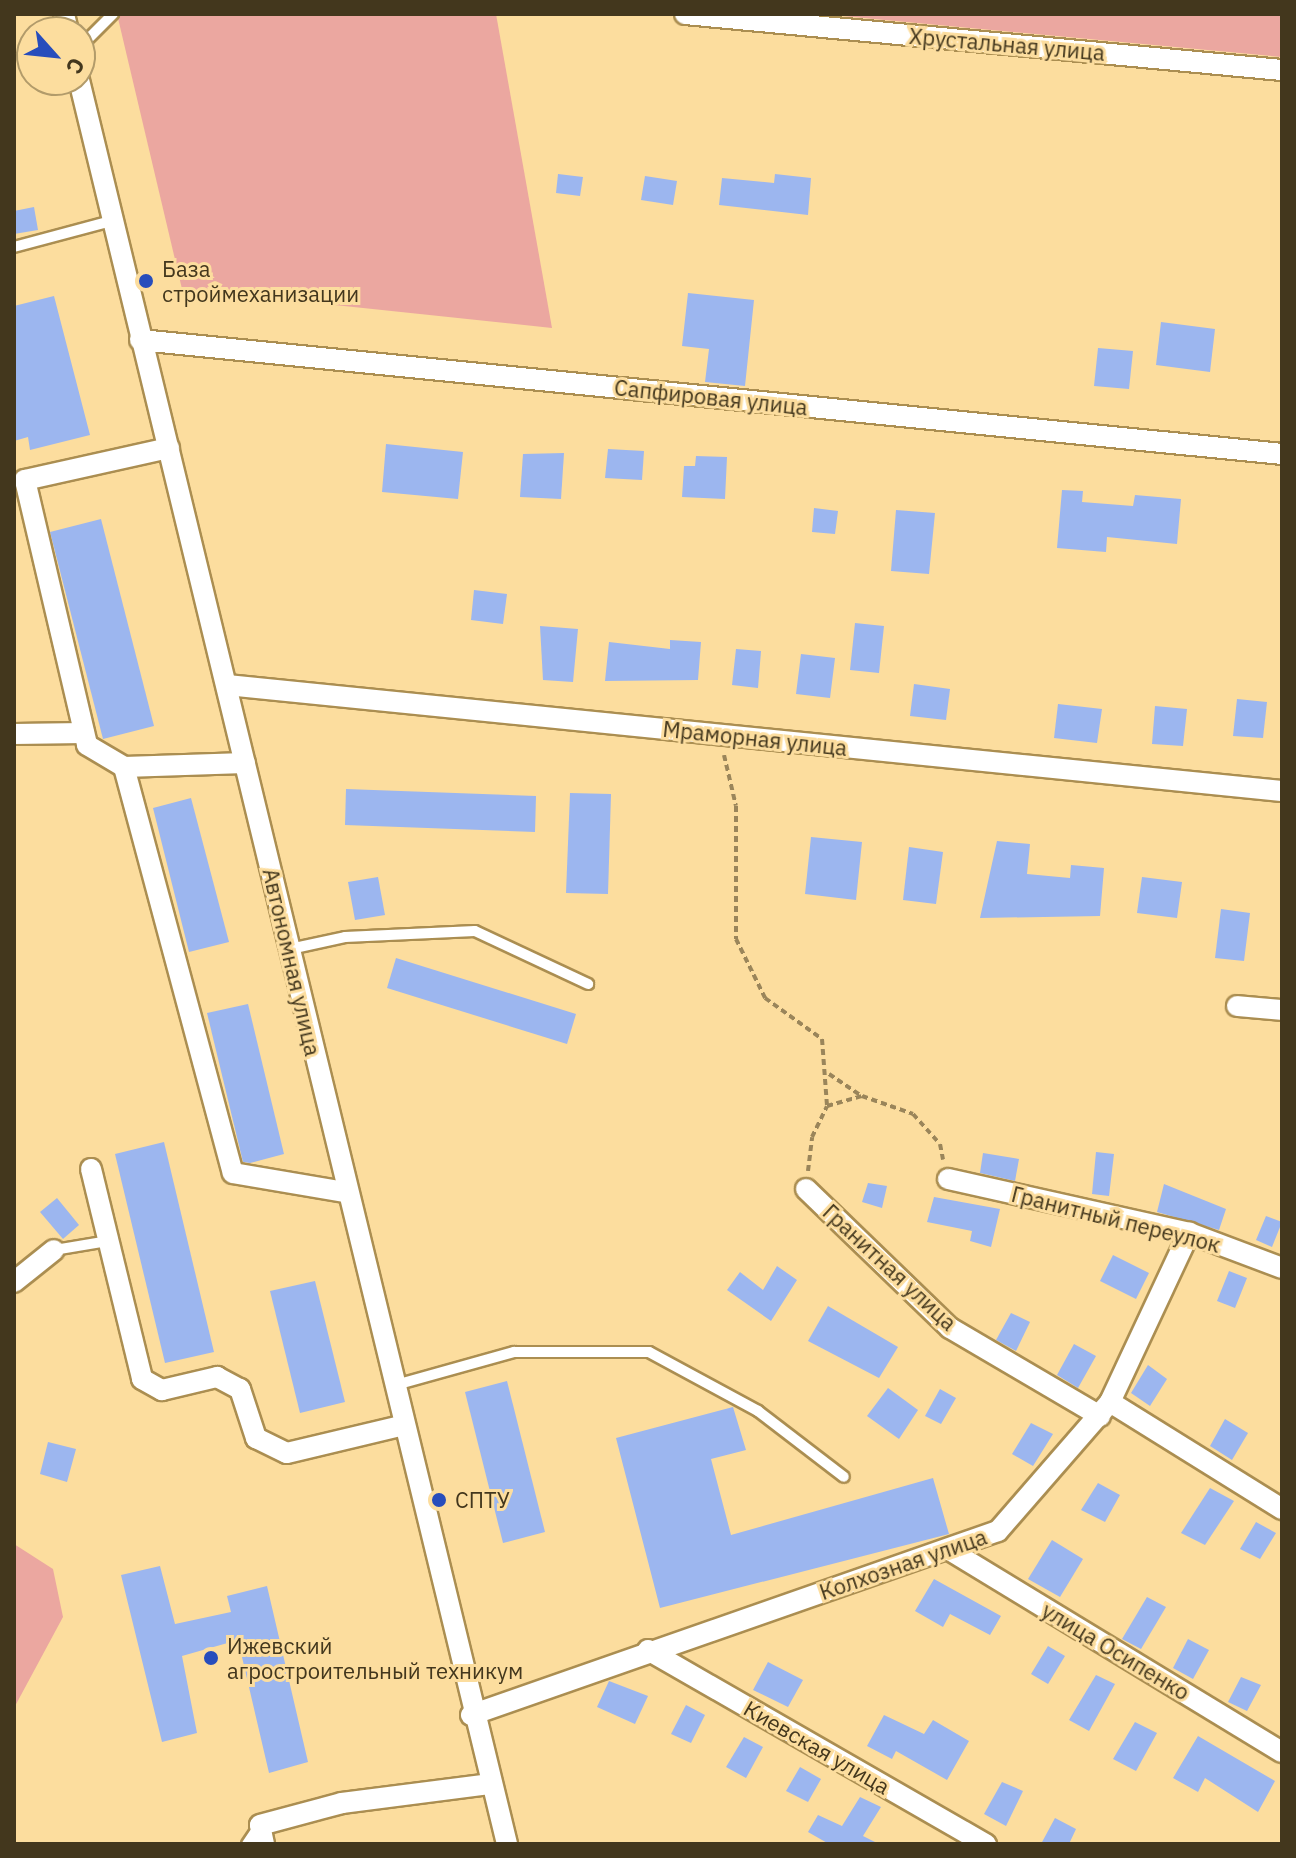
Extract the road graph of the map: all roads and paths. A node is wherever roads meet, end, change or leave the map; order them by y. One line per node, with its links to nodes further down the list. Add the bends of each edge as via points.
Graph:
1 (113, 14): 3 (lane)
2 (685, 14): 4 (street, Хрустальная улица)
3 (96, 31)
4 (1282, 70)
5 (83, 96): 6 (street, Автономная улица)
6 (111, 221): 7 (lane); 8 (street, Автономная улица)
7 (14, 247)
8 (140, 340): 9 (street, Автономная улица); 10 (street, Сапфировая улица)
9 (169, 448): 11 (street); 12 (street, Автономная улица)
10 (1282, 454)
11 (20, 481): 13 (street)
12 (227, 685): 15 (street, Мраморная улица); 16 (street, Автономная улица)
13 (84, 733): 14 (street); 17 (street, via 87,745)
14 (14, 734)
15 (722, 735): 18 (street, Мраморная улица); 23 (path, via 736,806 736,939 765,998 822,1039)
16 (245, 763): 17 (street); 19 (street, Автономная улица)
17 (124, 767): 29 (street, via 233,1173)
18 (1282, 791)
19 (290, 949): 20 (lane, via 345,937 475,931); 29 (street, Автономная улица)
20 (588, 984)
21 (1237, 1006): 22 (street)
22 (1282, 1010)
23 (829, 1074): 24 (path); 25 (path)
24 (862, 1096): 25 (path); 27 (path, via 913,1114 940,1144)
25 (827, 1106): 28 (path, via 812,1137)
26 (91, 1169): 31 (street)
27 (948, 1179): 30 (street, Гранитный переулок)
28 (806, 1189): 36 (street, Гранитная улица, via 950,1328)
29 (344, 1192): 35 (street, Автономная улица)
30 (1189, 1233): 33 (street, Гранитный переулок); 36 (street, Колхозная улица)
31 (108, 1241): 32 (lane); 37 (street, via 142,1379 162,1390 217,1377 229,1383 240,1389 256,1438 287,1453)
32 (54, 1250): 34 (street)
33 (1282, 1268)
34 (14, 1282)
35 (390, 1387): 37 (street, Автономная улица); 38 (lane, via 514,1352 649,1352 758,1411)
36 (1105, 1409): 39 (street, Гранитная улица); 40 (street, Колхозная улица, via 998,1531)
37 (400, 1426): 42 (street, Автономная улица)
38 (844, 1477)
39 (1282, 1509)
40 (951, 1551): 41 (street, Колхозная улица); 43 (street, улица Осипенко)
41 (648, 1650): 42 (street, Колхозная улица); 48 (street, Киевская улица)
42 (471, 1715): 44 (street, Автономная улица)
43 (1282, 1752)
44 (491, 1784): 45 (street, via 342,1803); 47 (street, Автономная улица)
45 (262, 1834): 46 (lane)
46 (247, 1844)
47 (507, 1844)
48 (986, 1844)

